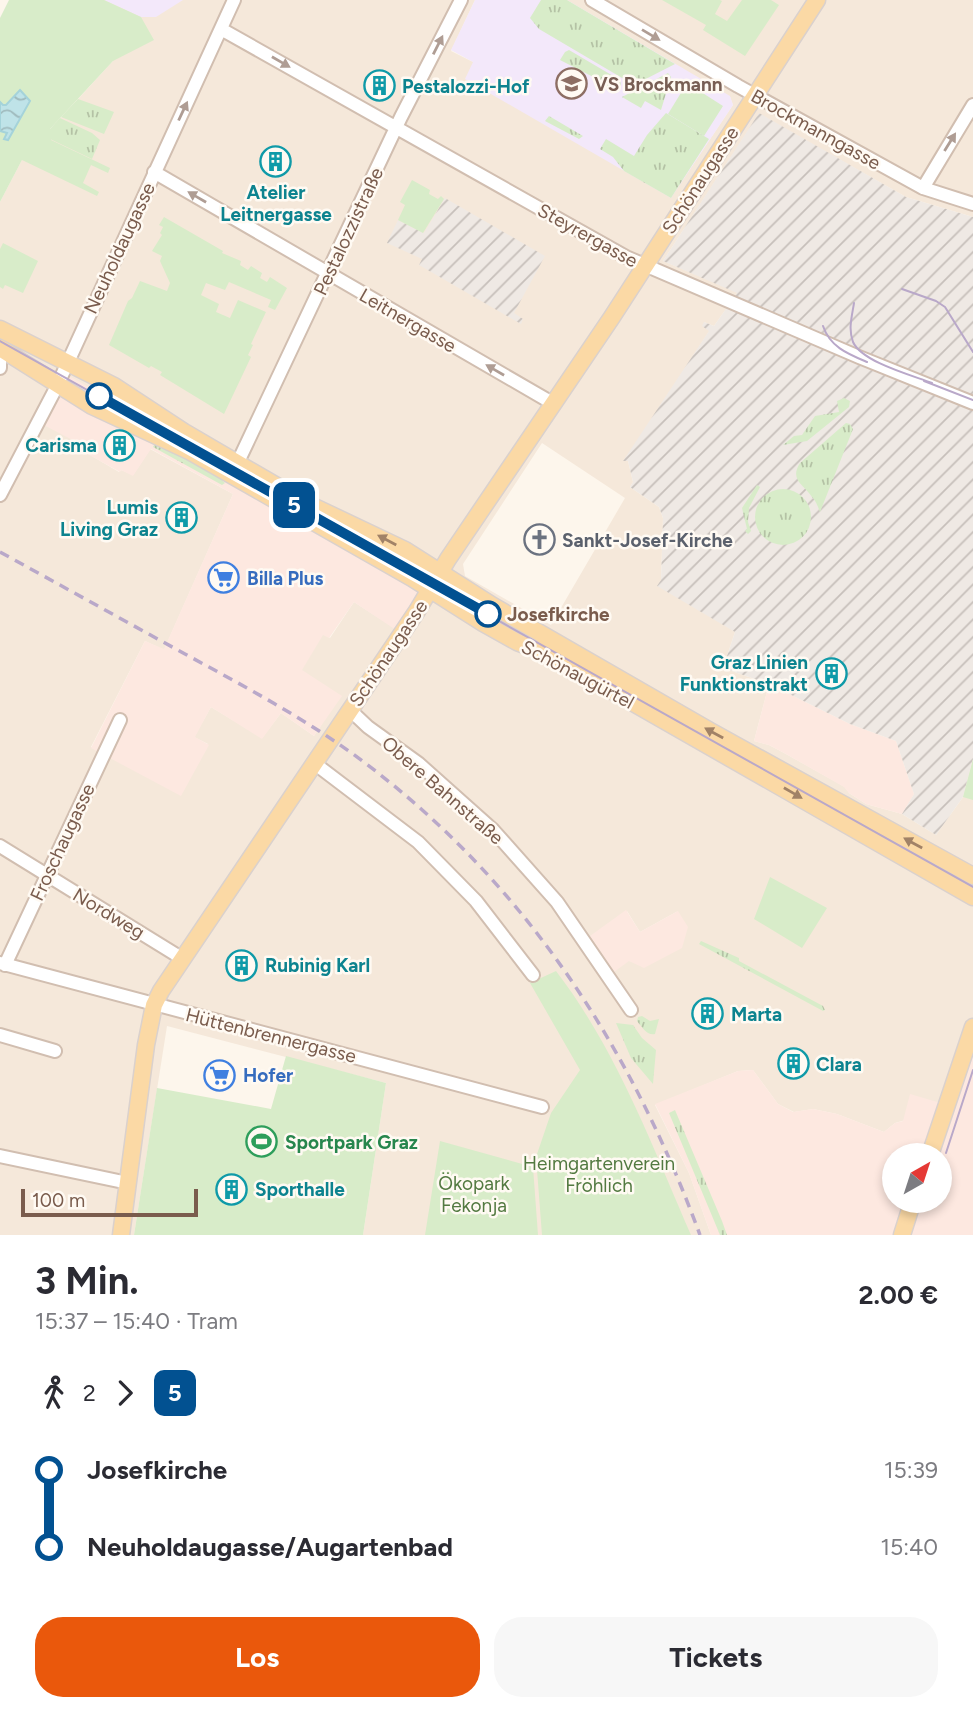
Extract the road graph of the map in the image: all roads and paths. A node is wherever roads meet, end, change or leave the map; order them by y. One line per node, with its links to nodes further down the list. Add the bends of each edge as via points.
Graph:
1 (234, 0): 5 (street, Neuholdaugasse)
2 (461, 0): 8 (street, Pestalozzistraße, one-way to 2)
3 (592, 0): 6 (street, Brockmanngasse, one-way to 6)
4 (815, 1): 6 (main road, Schönaugasse)
5 (221, 29): 8 (street, Steyrergasse, one-way to 8); 9 (street, Neuholdaugasse, one-way to 5)
6 (755, 95): 10 (street, Brockmanngasse); 12 (main road, Schönaugasse)
7 (973, 105): 10 (street, one-way to 7)
8 (397, 128): 12 (street, Steyrergasse); 13 (street, Pestalozzistraße)
9 (154, 172): 13 (street, Leitnergasse, one-way to 9); 16 (street, Neuholdaugasse)
10 (922, 188): 11 (street, Brockmanngasse)
11 (973, 204)
12 (644, 266): 19 (street, Steyrergasse); 20 (main road, Schönaugasse)
13 (328, 274): 20 (street, Leitnergasse, one-way to 13); 21 (street, Pestalozzistraße)
14 (0, 329): 16 (main road, Schönaugürtel)
15 (2, 350): 17 (street); 18 (main road, Schönaugürtel)
16 (66, 362): 18 (street, Neuholdaugasse); 21 (main road, Schönaugürtel, via 114,386)
17 (0, 368)
18 (57, 386): 22 (street, Neuholdaugasse); 24 (main road, Schönaugürtel, via 121,422 191,452)
19 (973, 403)
20 (554, 404): 23 (main road, Schönaugasse)
21 (238, 463): 23 (main road, Schönaugürtel, one-way to 21)
22 (1, 488)
23 (440, 572): 24 (main road, Schönaugasse); 30 (main road, Schönaugürtel, one-way to 23)
24 (430, 590): 25 (main road, Schönaugasse); 31 (main road, Schönaugürtel, one-way to 31)
25 (350, 710): 27 (main road, Schönaugasse); 36 (street, Obere Bahnstraße, via 418,763 507,846 557,902)
26 (120, 720): 29 (street, Froschaugasse)
27 (314, 763): 32 (main road, Schönaugasse); 34 (street, via 418,842 476,901)
28 (0, 846): 29 (street, Nordweg)
29 (46, 876): 32 (street, Nordweg); 33 (street, Froschaugasse)
30 (973, 876)
31 (973, 897)
32 (183, 959): 35 (main road, Schönaugasse)
33 (3, 964): 35 (street, Hüttenbrennergasse)
34 (533, 975)
35 (154, 1005): 40 (street, Hüttenbrennergasse); 43 (main road, Schönaugasse)
36 (631, 1010)
37 (973, 1027): 41 (main road)
38 (0, 1035): 39 (street)
39 (55, 1051)
40 (542, 1107)
41 (934, 1143)
42 (0, 1156): 43 (street)
43 (128, 1183): 45 (main road, Schönaugasse)
44 (910, 1213): 46 (main road)
45 (121, 1235)
46 (902, 1235)

